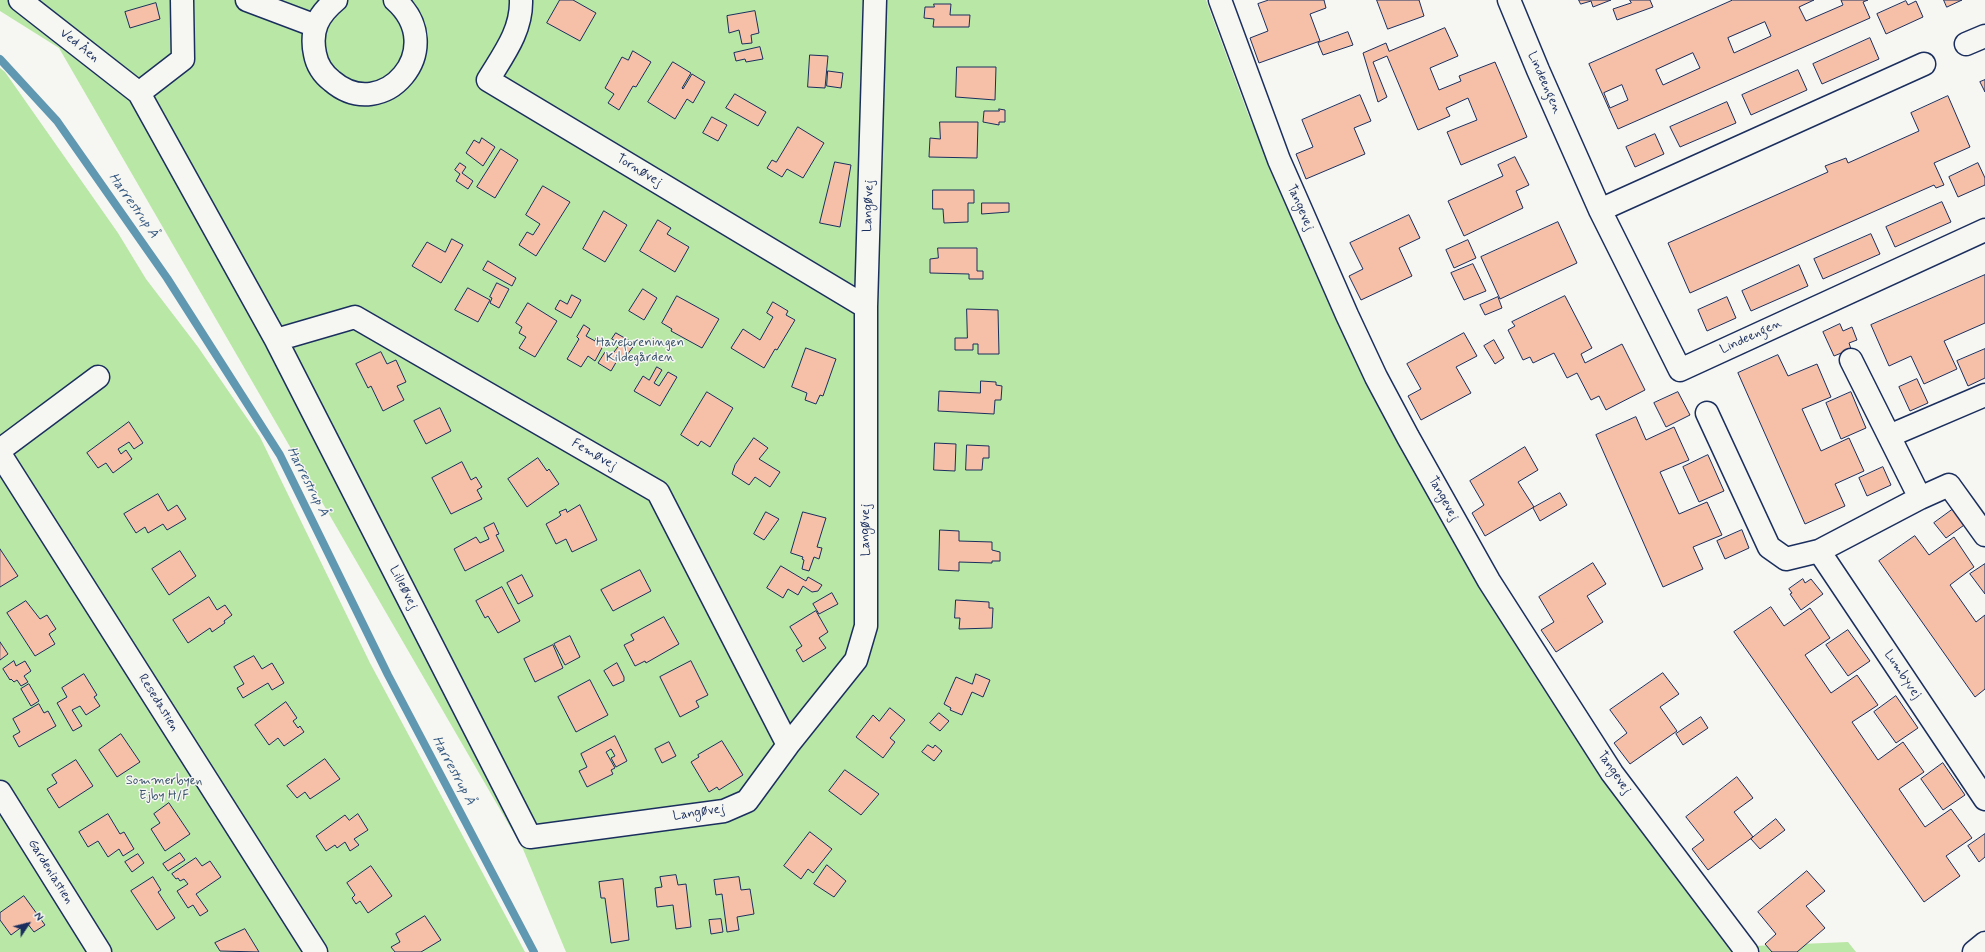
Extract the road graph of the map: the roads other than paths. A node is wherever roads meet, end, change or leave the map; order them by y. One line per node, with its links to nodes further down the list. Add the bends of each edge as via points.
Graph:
1 (20, 0): 12 (street, Ved Åen)
2 (182, 0): 12 (street, via 183,58)
3 (246, 0): 10 (street)
4 (336, 0): 10 (street, via 324,10)
5 (395, 0): 10 (street, via 402,6 414,28 416,46 414,57 402,79 387,89 370,94 352,93 338,87 325,75 317,62 313,44)
6 (521, 0): 15 (street, Tornøvej, via 522,14 512,42 488,80)
7 (875, 0): 15 (street, Langøvej)
8 (1220, 0): 34 (street, Tangevej, via 1294,194 1360,343 1408,437 1489,581 1612,773)
9 (1509, 0): 13 (street, Lindeengen)
10 (316, 26)
11 (1924, 64): 13 (street)
12 (139, 93): 16 (street, Lilleøvej)
13 (1600, 210): 14 (street, Lindeengen, via 1680,370)
14 (1985, 230)
15 (866, 307): 27 (street, Langøvej, via 866,626 856,660)
16 (276, 340): 27 (street, Femøvej, via 355,318 658,492); 30 (street, Lilleøvej)
17 (1851, 360): 21 (street)
18 (98, 377): 22 (street)
19 (1985, 395): 21 (street)
20 (1707, 413): 26 (street, via 1769,547 1786,559)
21 (1889, 436): 24 (street)
22 (0, 450)
23 (0, 454): 33 (street, Resedastien)
24 (1920, 498): 25 (street, via 1949,485); 26 (street)
25 (1985, 535)
26 (1818, 551): 29 (street, Lumbyvej)
27 (788, 745): 30 (street, Langøvej, via 747,801 724,811)
28 (0, 792): 32 (street, Gardeniastien)
29 (1985, 799)
30 (530, 837)
31 (1985, 943): 35 (street)
32 (100, 952)
33 (316, 952)
34 (1747, 952)
35 (1974, 952)

